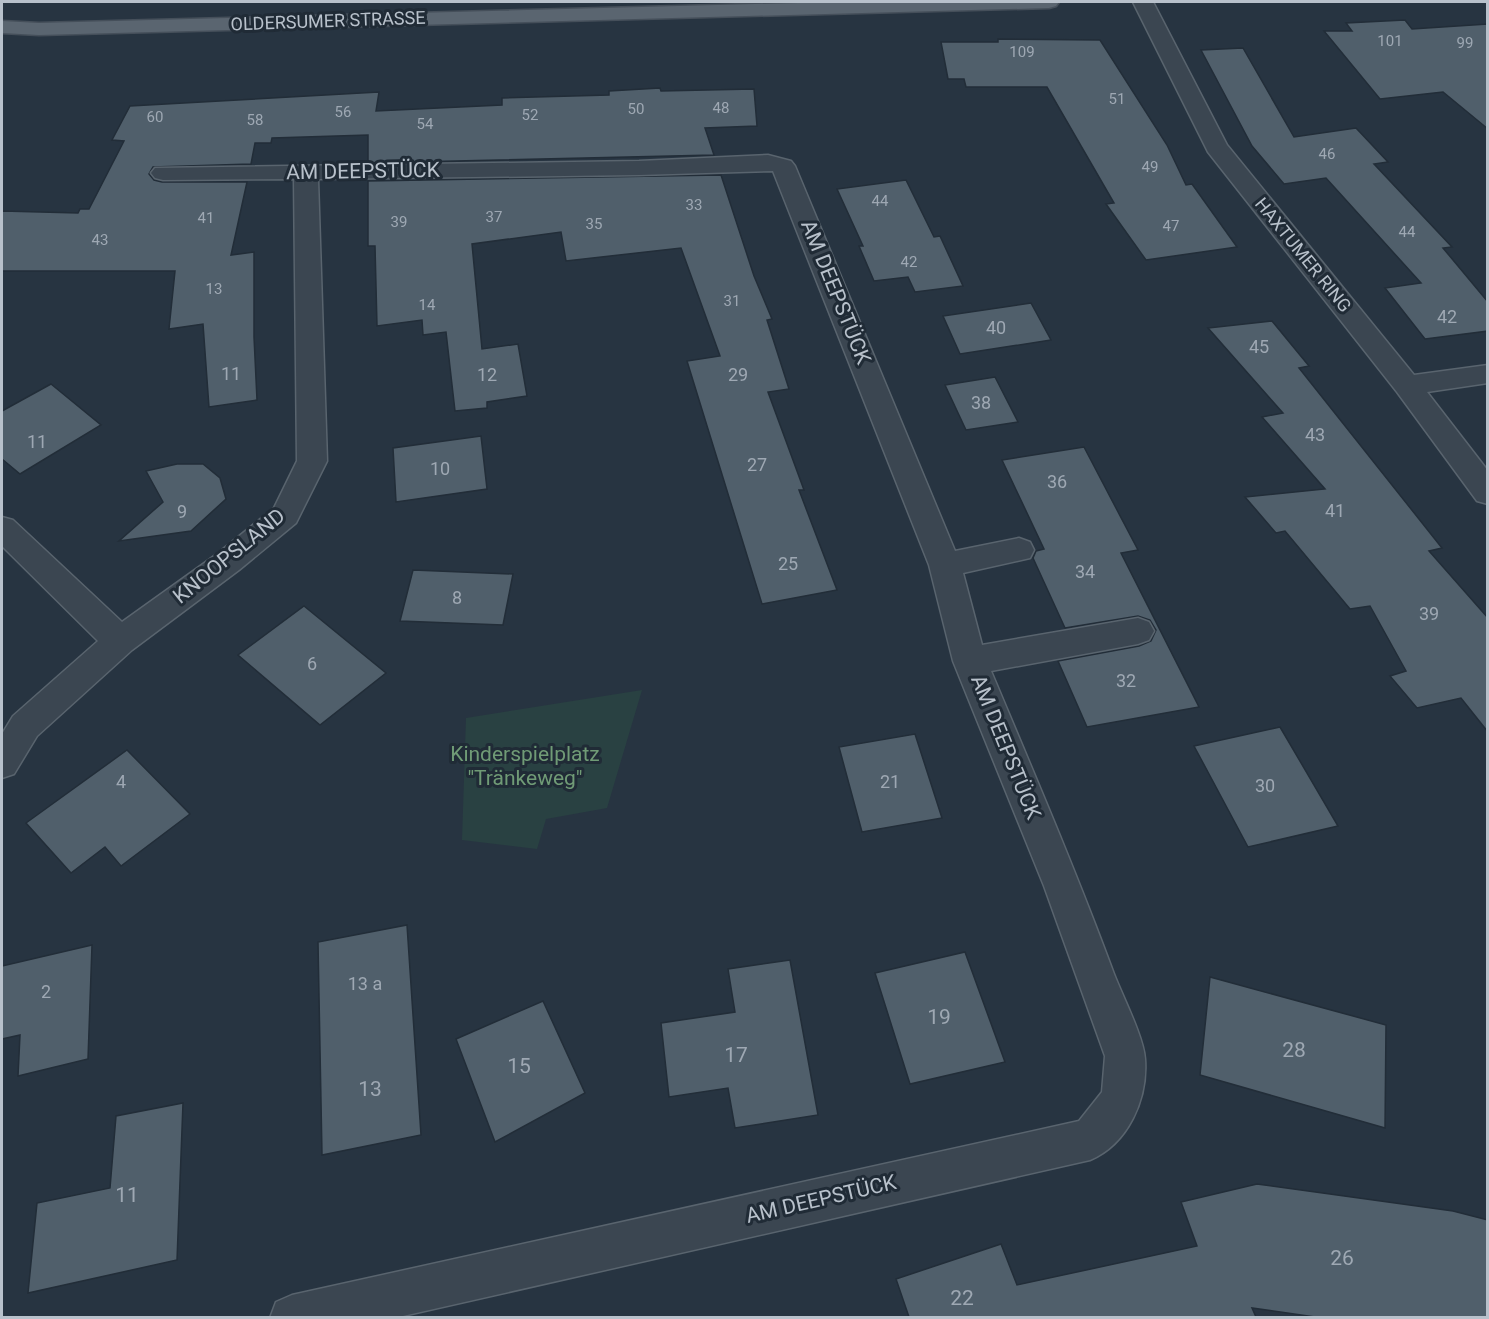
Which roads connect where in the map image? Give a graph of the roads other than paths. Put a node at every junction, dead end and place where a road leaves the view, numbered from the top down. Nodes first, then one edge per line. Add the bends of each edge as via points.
1 (1049, 2) edge
2 (1143, 2) edge
3 (968, 3) edge
4 (809, 4) edge
5 (2, 27) edge
6 (39, 30) junction
7 (2, 36) edge
8 (306, 171) junction
9 (163, 173) dead end
10 (1488, 374) edge
11 (1407, 385) junction
12 (1488, 493) edge
13 (2, 528) edge
14 (1019, 550) dead end
15 (945, 565) junction
16 (1138, 631) dead end
17 (120, 640) junction
18 (970, 661) junction
19 (2, 763) edge
20 (292, 1317) edge

1 - 3 main road, OLDERSUMER STRASSE
2 - 11 street, HAXTUMER RING via 1216,147
3 - 4 main road, OLDERSUMER STRASSE
4 - 6 main road, OLDERSUMER STRASSE
5 - 6 main road, OLDERSUMER STRASSE
6 - 7 main road, OLDERSUMER STRASSE
8 - 9 street, AM DEEPSTÜCK
8 - 15 street, AM DEEPSTÜCK via 639,168 768,162 783,166
8 - 17 street, KNOOPSLAND via 312,461 285,515 228,562
10 - 11 street
11 - 12 street, HAXTUMER RING
13 - 17 street
14 - 15 street
15 - 18 street, AM DEEPSTÜCK
16 - 18 street
17 - 19 street, KNOOPSLAND via 25,726
18 - 20 street, AM DEEPSTÜCK via 1063,886 1125,1056 1126,1086 1115,1113 1090,1139

